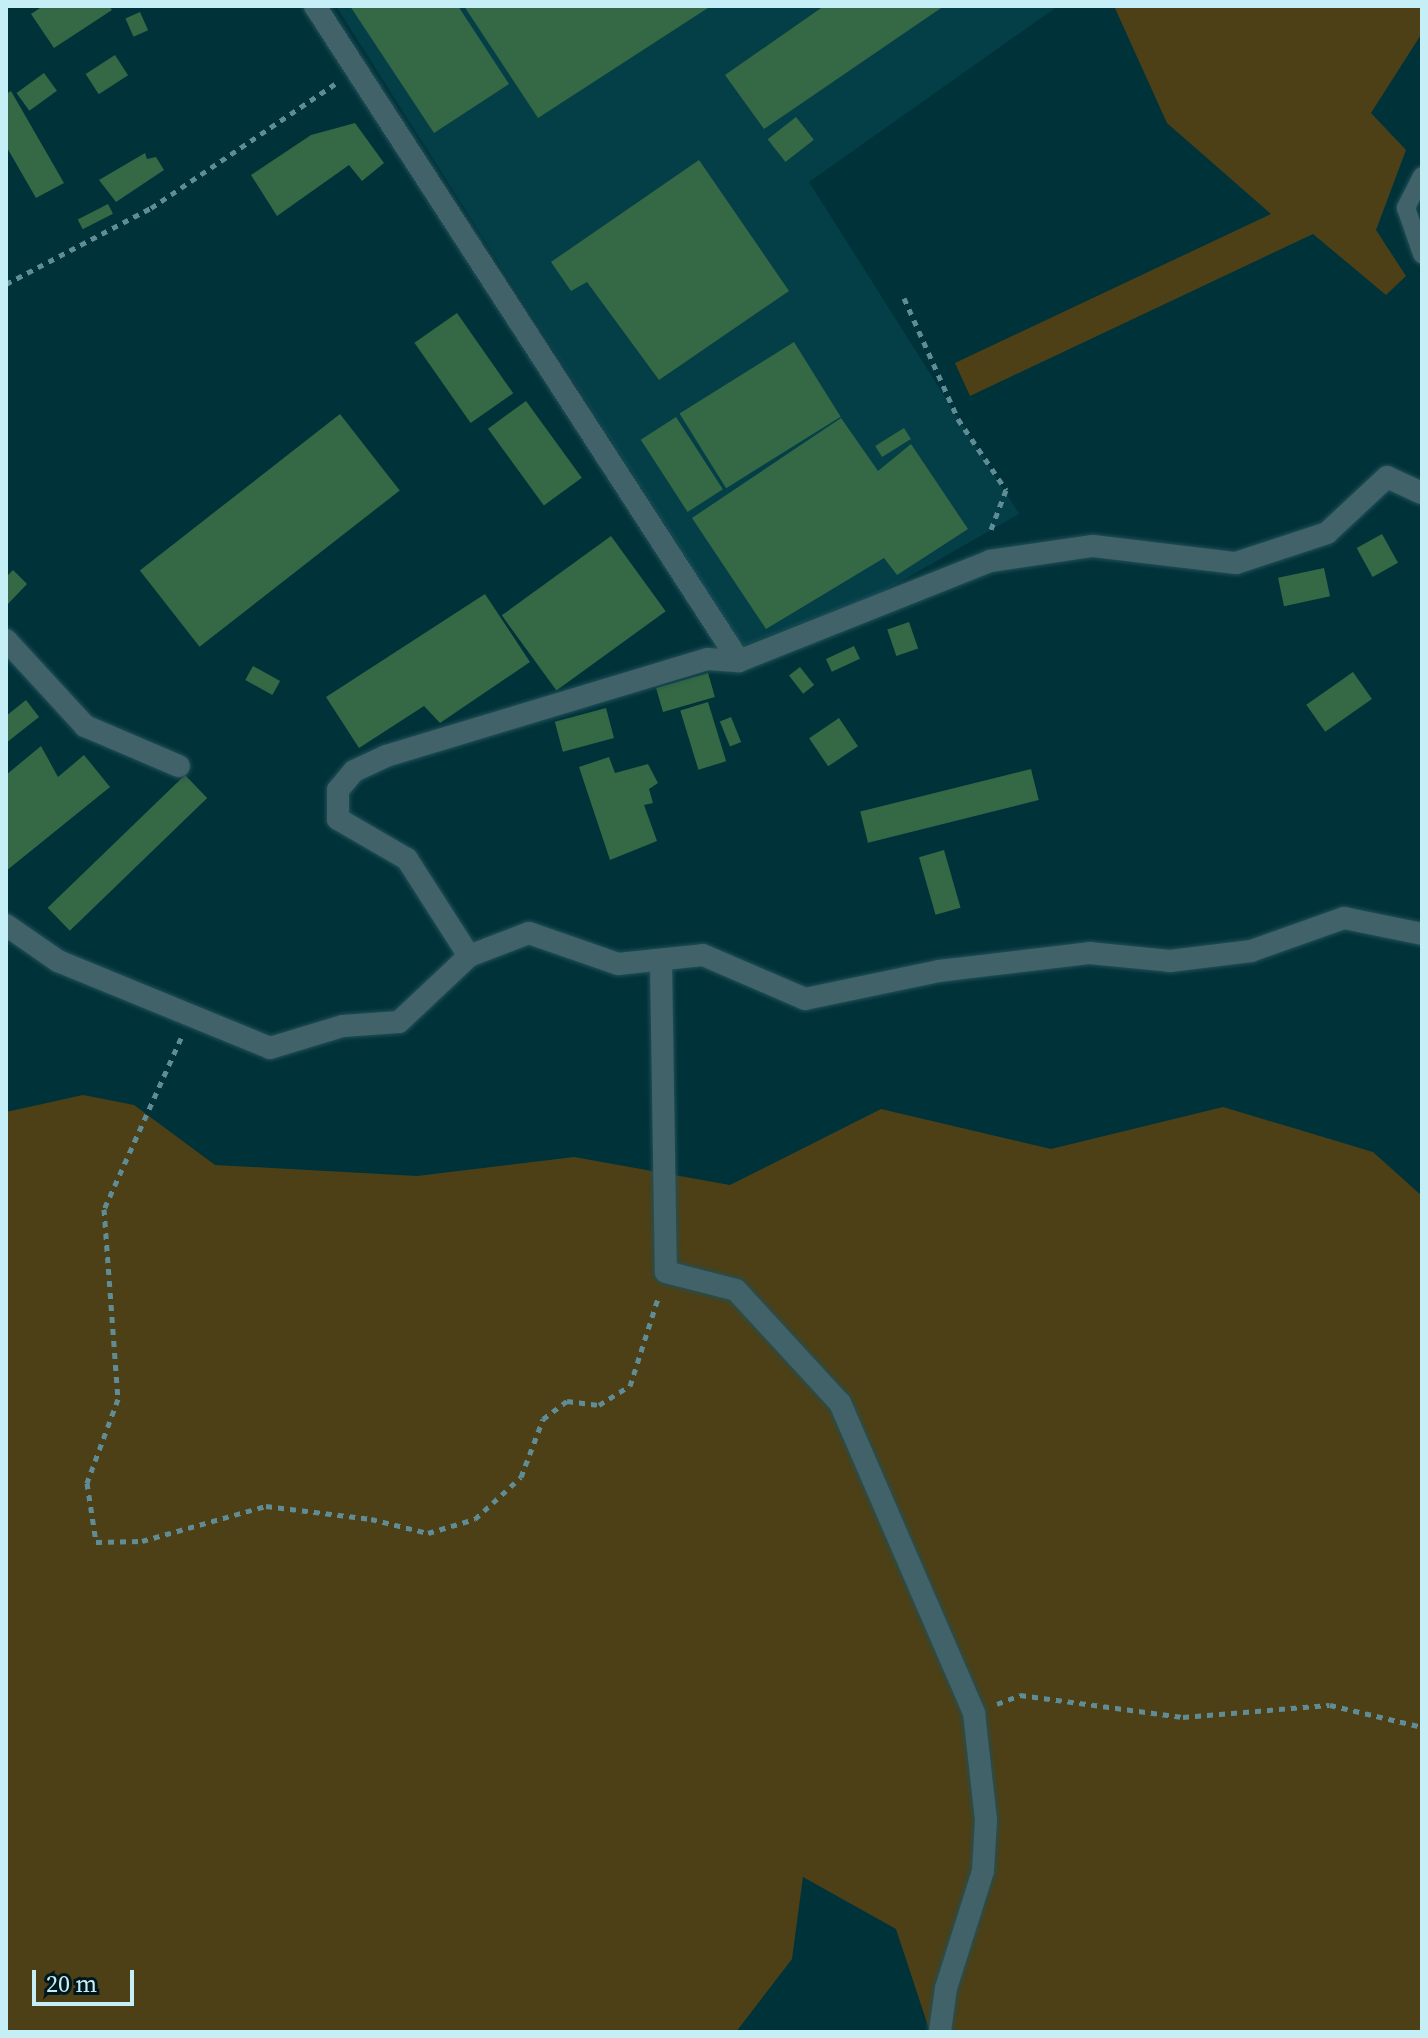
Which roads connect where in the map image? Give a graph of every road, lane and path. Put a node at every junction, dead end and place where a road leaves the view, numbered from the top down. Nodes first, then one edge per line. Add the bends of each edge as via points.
1 (315, 6) edge
2 (356, 70) junction
3 (1422, 176) edge
4 (1422, 254) edge
5 (6, 284) edge
6 (904, 298) dead end
7 (1422, 493) edge
8 (990, 561) junction
9 (6, 640) edge
10 (739, 661) junction
11 (179, 766) dead end
12 (6, 925) edge
13 (1422, 934) edge
14 (469, 956) junction
15 (661, 962) junction
16 (191, 1015) junction
17 (666, 1272) junction
18 (974, 1713) junction
19 (1422, 1727) edge
20 (940, 2032) edge

1 - 2 street
2 - 5 path via 151,208
2 - 10 street
3 - 4 lane via 1406,208
6 - 8 path via 958,419 1006,490 987,540
7 - 8 street via 1387,477 1327,533 1236,563 1093,546
8 - 10 street
9 - 11 street via 85,726
10 - 14 street via 707,659 386,756 354,771 338,790 338,819 407,859
12 - 16 street via 58,961
13 - 15 street via 1344,918 1251,951 1170,961 1089,953 939,971 805,999 703,955
14 - 15 street via 529,933 618,964
14 - 16 street via 399,1022 343,1026 270,1048
15 - 17 street
16 - 17 path via 104,1209 118,1399 87,1483 96,1542 142,1541 266,1506 371,1519 428,1533 475,1519 521,1477 543,1419 567,1401 599,1405 630,1386
17 - 18 street via 736,1290 840,1403
18 - 19 path via 1020,1695 1183,1717 1330,1705
18 - 20 street via 986,1820 983,1871 946,1988

